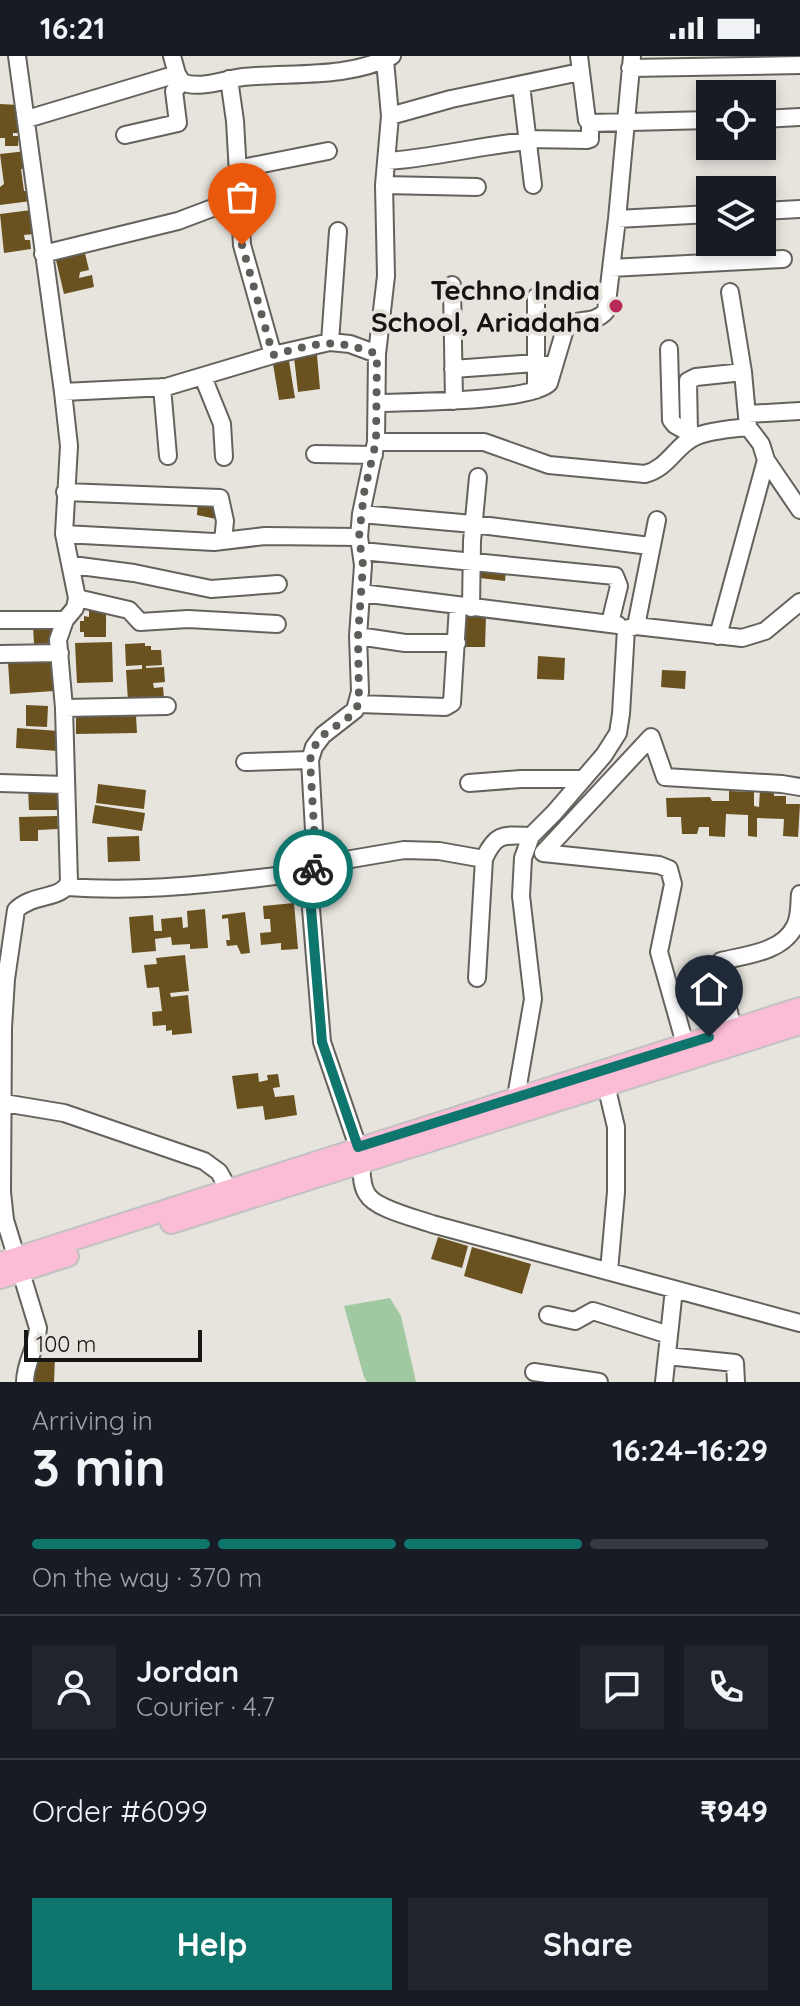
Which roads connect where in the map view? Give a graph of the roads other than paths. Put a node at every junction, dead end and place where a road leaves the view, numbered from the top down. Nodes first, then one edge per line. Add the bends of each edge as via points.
1 (17, 56) edge
2 (172, 56) edge
3 (388, 58) edge
4 (631, 62) edge
5 (580, 64) edge
6 (800, 65) edge
7 (179, 78) junction
8 (229, 79) junction
9 (521, 85) junction
10 (390, 116) junction
11 (800, 117) edge
12 (776, 118) edge
13 (27, 119) junction
14 (696, 120) edge
15 (590, 123) junction
16 (625, 123) junction
17 (125, 135) dead end
18 (529, 140) junction
19 (328, 151) dead end
20 (387, 161) junction
21 (237, 169) junction
22 (384, 185) junction
23 (533, 185) dead end
24 (477, 187) dead end
25 (239, 198) junction
26 (800, 209) edge
27 (776, 210) edge
28 (696, 215) edge
29 (617, 219) junction
30 (338, 231) dead end
31 (43, 254) junction
32 (783, 259) dead end
33 (611, 268) junction
34 (452, 285) dead end
35 (730, 292) dead end
36 (536, 297) dead end
37 (330, 342) junction
38 (669, 349) dead end
39 (377, 354) junction
40 (273, 355) junction
41 (536, 363) junction
42 (553, 366) junction
43 (453, 369) junction
44 (743, 372) junction
45 (203, 377) junction
46 (162, 387) junction
47 (536, 390) junction
48 (63, 392) junction
49 (454, 401) junction
50 (377, 403) junction
51 (800, 411) edge
52 (748, 420) junction
53 (692, 434) junction
54 (375, 449) junction
55 (315, 454) dead end
56 (168, 456) dead end
57 (224, 457) dead end
58 (766, 460) junction
59 (478, 477) dead end
60 (65, 492) junction
61 (800, 510) edge
62 (361, 514) junction
63 (657, 520) dead end
64 (473, 524) junction
65 (64, 534) junction
66 (223, 541) junction
67 (361, 544) junction
68 (650, 546) junction
69 (471, 561) junction
70 (72, 565) junction
71 (278, 584) dead end
72 (361, 593) junction
73 (77, 598) junction
74 (800, 602) edge
75 (464, 607) junction
76 (0, 620) edge
77 (65, 620) junction
78 (610, 623) junction
79 (277, 624) dead end
80 (631, 627) junction
81 (358, 636) junction
82 (718, 636) junction
83 (457, 643) junction
84 (60, 653) junction
85 (0, 654) edge
86 (359, 704) junction
87 (167, 706) dead end
88 (64, 708) junction
89 (310, 760) junction
90 (245, 762) dead end
91 (582, 779) junction
92 (0, 783) edge
93 (469, 783) dead end
94 (65, 785) junction
95 (800, 787) edge
96 (531, 836) junction
97 (484, 859) junction
98 (312, 868) junction
99 (67, 887) junction
100 (800, 894) edge
101 (477, 978) dead end
102 (800, 1008) edge
103 (800, 1024) edge
104 (1, 1028) edge
105 (733, 1029) junction
106 (685, 1044) junction
107 (606, 1085) junction
108 (516, 1097) junction
109 (4, 1103) junction
110 (1, 1146) edge
111 (360, 1154) junction
112 (229, 1190) junction
113 (13, 1264) edge
114 (609, 1271) junction
115 (0, 1278) edge
116 (674, 1289) junction
117 (548, 1315) dead end
118 (800, 1323) edge
119 (669, 1335) junction
120 (667, 1356) junction
121 (534, 1372) dead end
122 (25, 1382) edge
123 (599, 1382) edge
124 (664, 1382) edge
125 (736, 1382) edge

1 - 13 street
2 - 7 street
3 - 8 street via 327,73
3 - 10 street
4 - 6 street
4 - 16 street
5 - 9 street
5 - 15 street
7 - 8 street via 196,85
7 - 13 street
7 - 17 street via 174,91 178,123
8 - 21 street
9 - 10 street
9 - 18 street
10 - 20 street
11 - 12 street
13 - 31 street
14 - 16 street
15 - 16 street
15 - 18 street via 589,140
16 - 29 street
18 - 20 street
18 - 23 street
19 - 21 street
20 - 22 street
21 - 25 street
22 - 24 street
22 - 39 street via 386,276
25 - 31 street via 178,221
25 - 40 street via 242,245
26 - 27 street
28 - 29 street
29 - 33 street
30 - 37 street
31 - 48 street
32 - 33 street
33 - 42 street via 606,311 596,320 566,326
34 - 43 street
35 - 44 street
36 - 41 street
37 - 39 street
37 - 40 street
38 - 53 street via 671,420
39 - 50 street
40 - 45 street
41 - 42 street
41 - 43 street
41 - 47 street
42 - 47 street via 547,385
43 - 49 street
44 - 52 street
44 - 53 street via 688,381
45 - 46 street
45 - 57 street via 222,424
46 - 48 street
46 - 56 street
47 - 49 street
48 - 60 street via 69,446
49 - 50 street
50 - 54 street
51 - 52 street
52 - 53 street
52 - 58 street
53 - 54 street via 662,468 645,474 567,469 484,442
54 - 55 street
54 - 62 street
58 - 61 street
58 - 82 street
59 - 64 street
60 - 65 street
60 - 66 street via 220,498
62 - 64 street
62 - 67 street
63 - 68 street
64 - 68 street
64 - 69 street
65 - 66 street
65 - 70 street
66 - 67 street via 265,536
67 - 69 street
67 - 72 street
68 - 80 street
69 - 75 street
69 - 78 street via 615,576 619,586
70 - 71 street via 211,589
70 - 73 street
72 - 75 street
72 - 81 street
73 - 77 street
73 - 79 street via 129,610 140,622
74 - 82 street via 765,631 742,638
75 - 78 street
75 - 83 street
76 - 77 street
77 - 84 street
78 - 80 street
80 - 82 street
80 - 91 street via 618,733
81 - 83 street
81 - 86 street
83 - 86 street via 449,706
84 - 85 street
84 - 88 street
86 - 89 street via 323,735
87 - 88 street
88 - 94 street
89 - 90 street
89 - 98 street
91 - 93 street
91 - 96 street
92 - 94 street
94 - 99 street
95 - 106 street via 665,777 651,737 543,853 669,869 673,884 659,952
96 - 97 street via 499,837
96 - 108 street via 521,876 533,999
97 - 98 street via 404,850
97 - 101 street
98 - 99 street via 167,888
98 - 111 street via 322,1042
99 - 104 street via 16,910
100 - 105 street via 797,921 783,941 718,965
102 - 105 main road
103 - 107 main road
104 - 109 street
105 - 106 main road
106 - 108 main road
107 - 111 main road
107 - 114 street via 616,1127
108 - 111 main road
109 - 110 street
109 - 112 street via 64,1113 204,1161 219,1172
110 - 113 street
111 - 112 main road
111 - 113 main road
111 - 114 street via 362,1182 379,1205
112 - 113 main road
113 - 115 main road
113 - 122 street via 38,1328
114 - 116 street
116 - 118 street
116 - 119 street
117 - 119 street via 580,1321 593,1311
119 - 120 street
120 - 124 street
120 - 125 street via 735,1363
121 - 123 street

